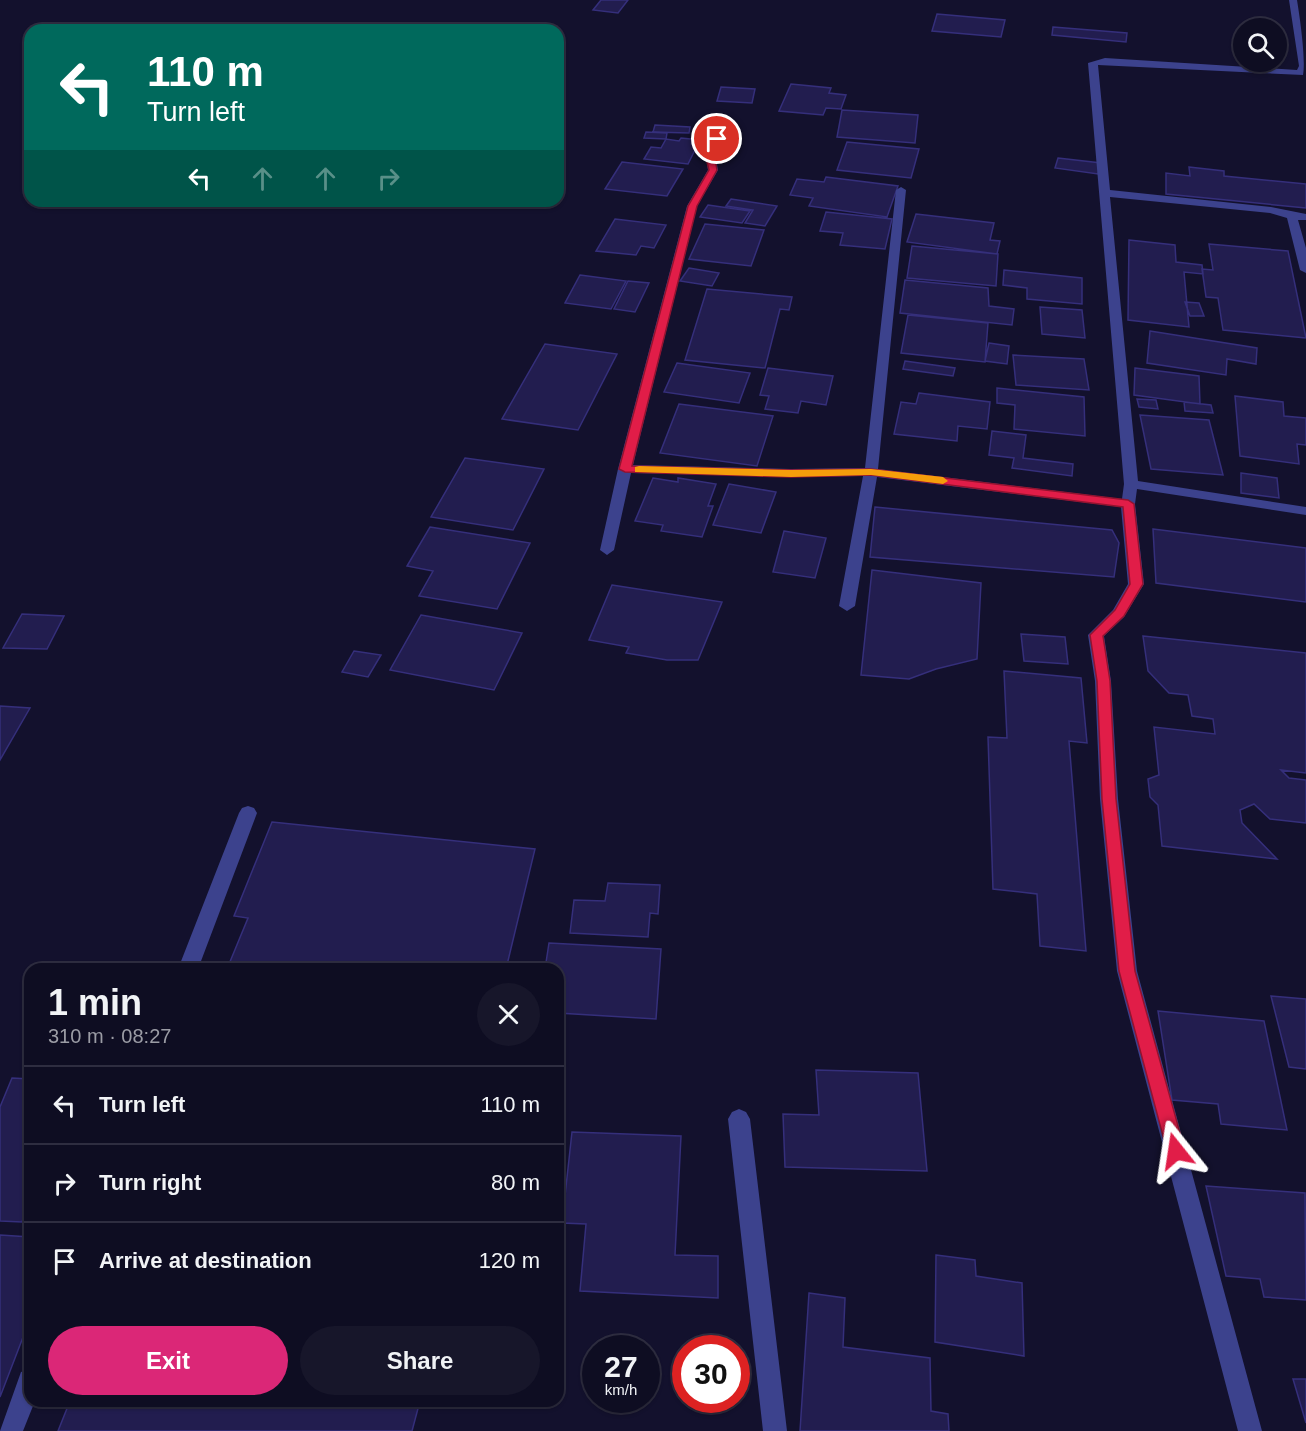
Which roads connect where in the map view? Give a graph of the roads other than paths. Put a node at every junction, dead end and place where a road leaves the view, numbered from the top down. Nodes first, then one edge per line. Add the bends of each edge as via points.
1 (1293, 0) edge
2 (723, 120) dead end
3 (901, 190) dead end
4 (1105, 193) junction
5 (1292, 216) junction
6 (1306, 217) edge
7 (1306, 270) edge
8 (625, 469) junction
9 (871, 472) junction
10 (1131, 484) junction
11 (1128, 504) junction
12 (1306, 511) edge
13 (607, 550) dead end
14 (846, 606) dead end
15 (248, 813) dead end
16 (190, 963) edge
17 (739, 1119) dead end
18 (24, 1397) edge
19 (11, 1431) edge
20 (775, 1431) edge
21 (1250, 1431) edge

1 - 4 street via 1304,66 1300,74 1093,63
2 - 8 street via 711,158 713,170 692,206
3 - 9 street
4 - 5 street via 1271,210
4 - 10 street
5 - 6 street
5 - 7 street
8 - 9 street
8 - 13 street
9 - 11 street
9 - 14 street
10 - 11 street
10 - 12 street
11 - 21 street via 1136,584 1119,613 1096,635 1127,971
15 - 16 street
17 - 20 street
18 - 19 street

